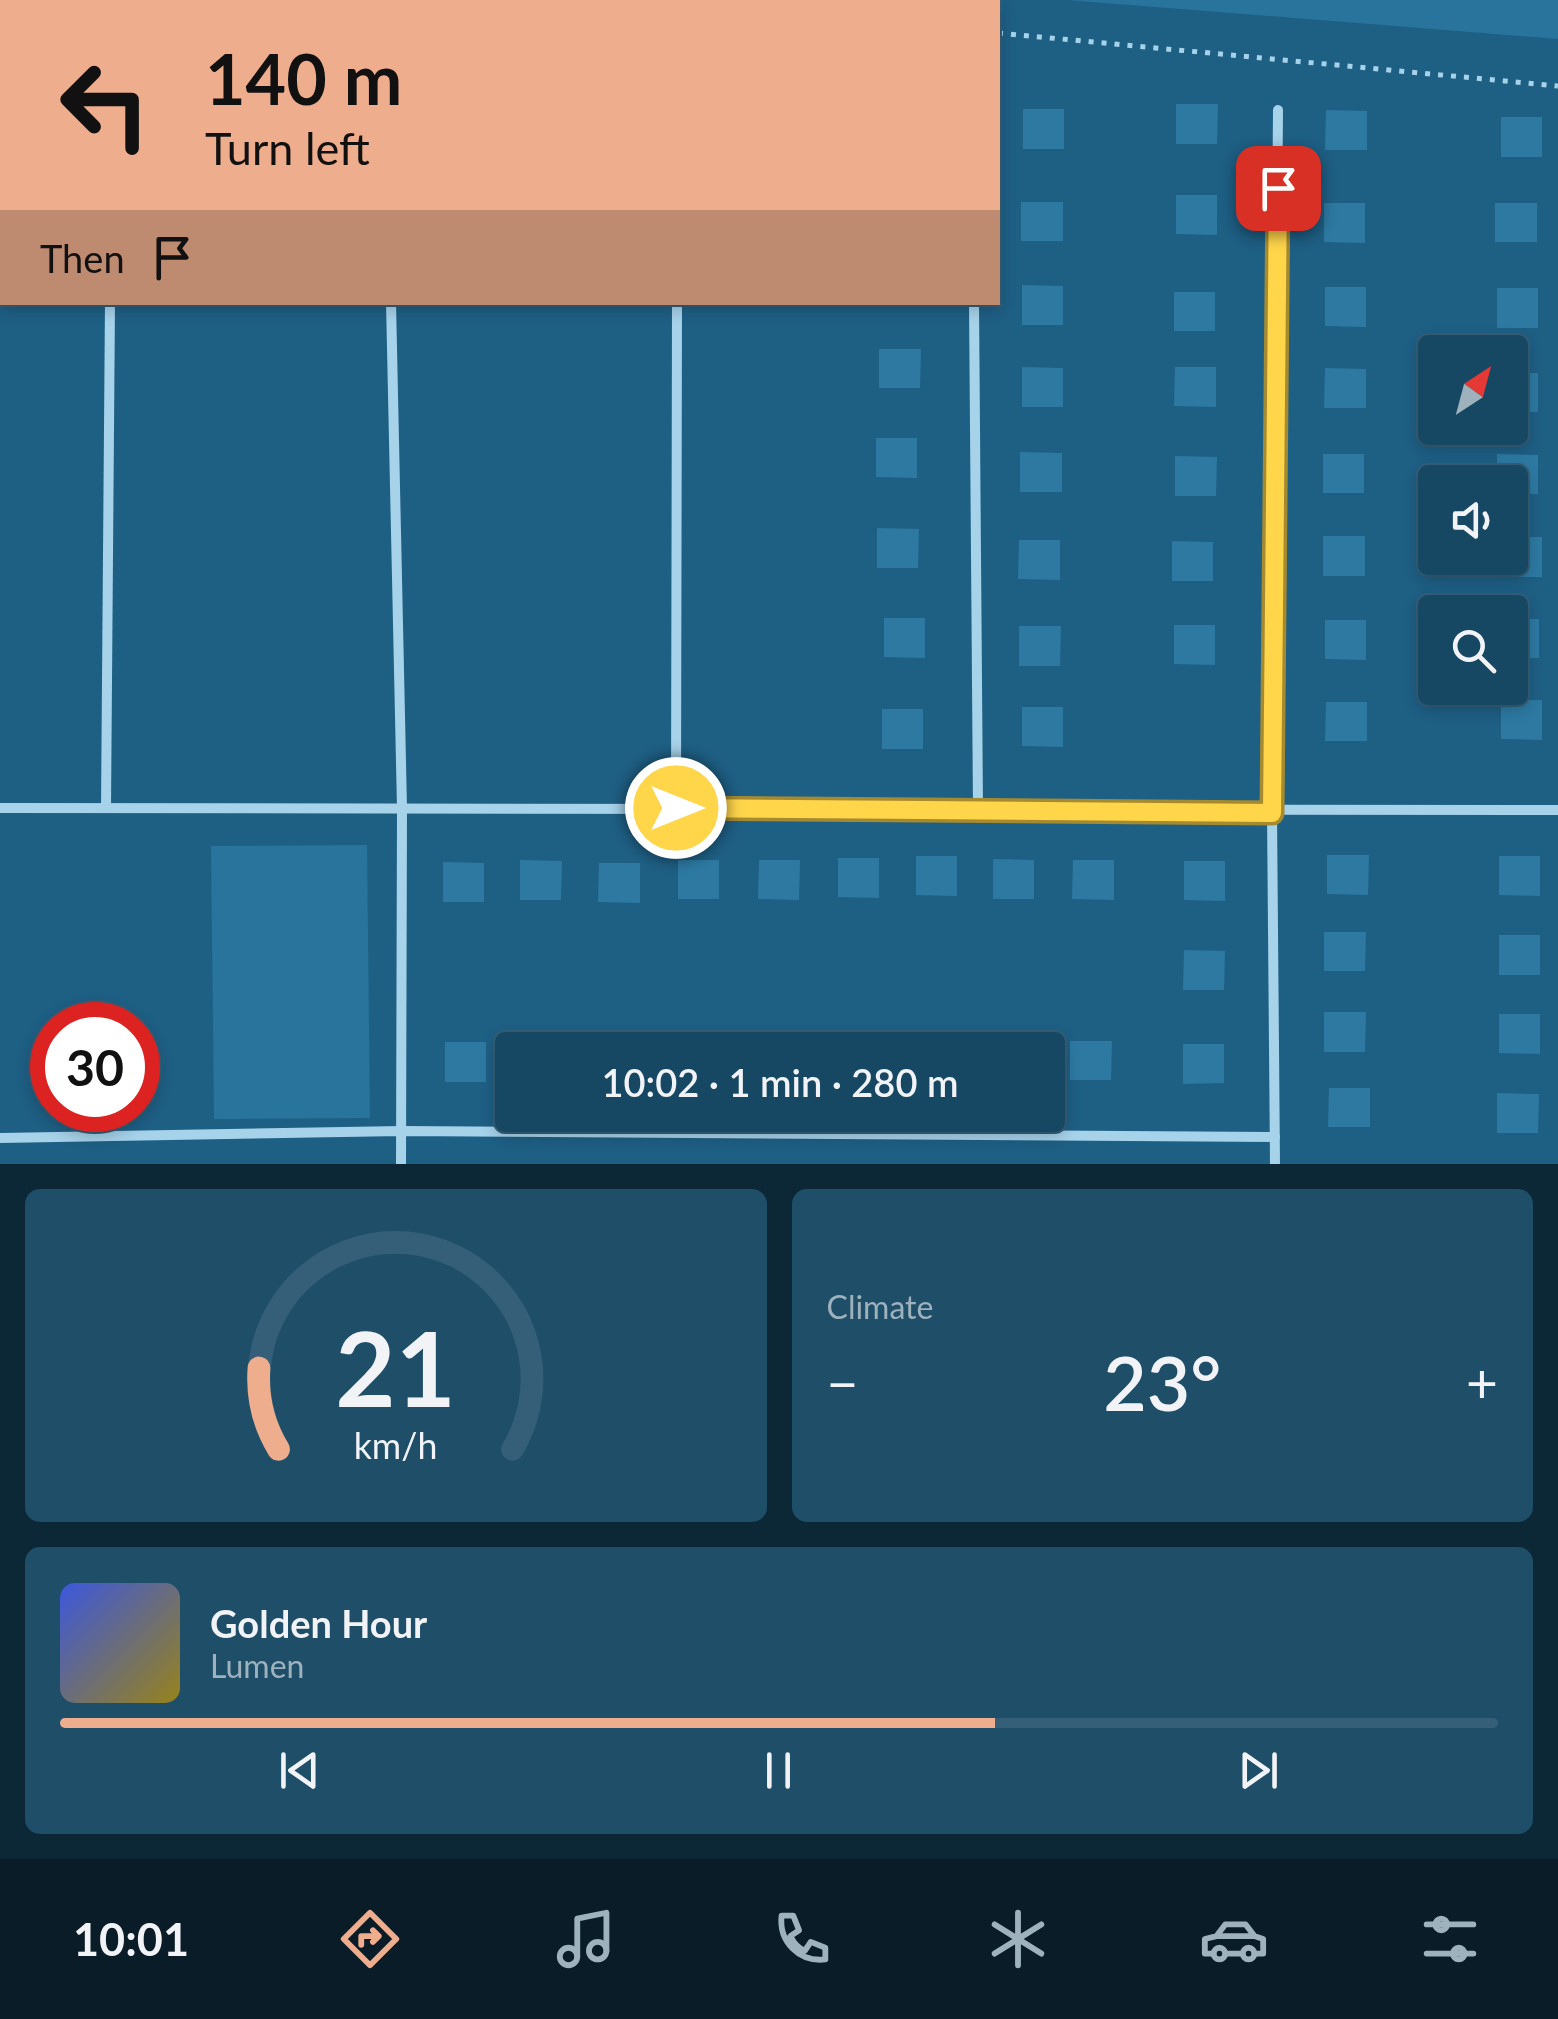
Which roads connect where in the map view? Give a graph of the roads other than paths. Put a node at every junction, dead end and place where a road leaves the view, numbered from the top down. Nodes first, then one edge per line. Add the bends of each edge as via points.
1 (1278, 110) dead end
2 (110, 305) edge
3 (391, 305) edge
4 (676, 305) edge
5 (974, 305) edge
6 (0, 808) edge
7 (106, 808) junction
8 (402, 808) junction
9 (676, 808) junction
10 (978, 809) junction
11 (1558, 810) edge
12 (1272, 813) junction
13 (402, 1131) junction
14 (1275, 1137) junction
15 (0, 1138) edge
16 (402, 1164) edge
17 (1275, 1164) edge

1 - 12 street
2 - 7 street
3 - 8 street
4 - 9 street
5 - 10 street
6 - 7 street
7 - 8 street
8 - 9 street
8 - 13 street
9 - 10 street
10 - 12 street
11 - 12 street
12 - 14 street
13 - 14 street
13 - 15 street
13 - 16 street
14 - 17 street

